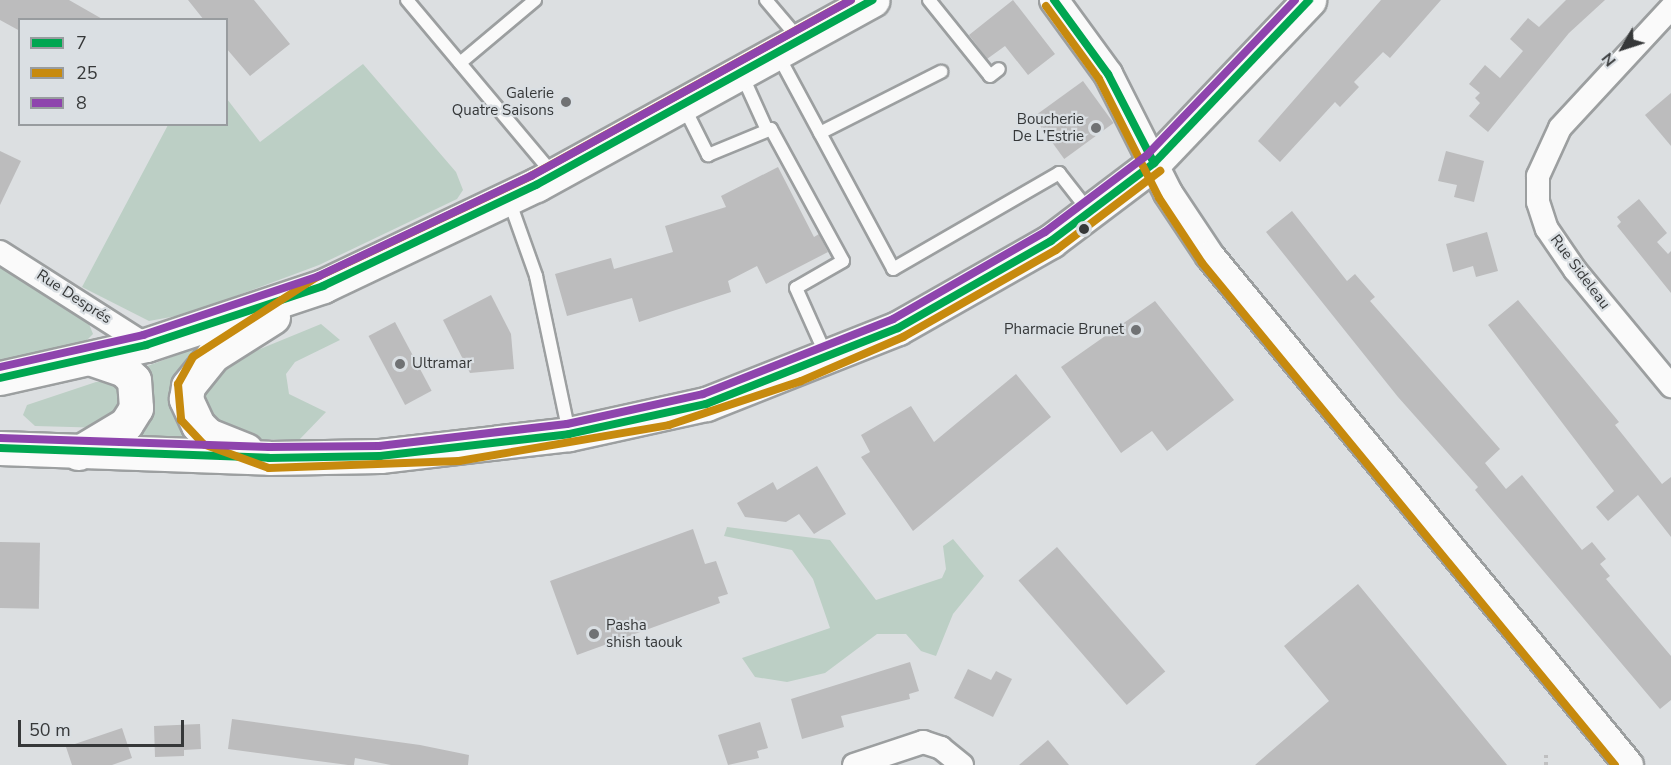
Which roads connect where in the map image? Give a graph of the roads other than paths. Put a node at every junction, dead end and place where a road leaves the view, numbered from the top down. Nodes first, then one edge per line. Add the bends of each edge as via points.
1 (407, 0) edge
2 (535, 0) edge
3 (766, 0) edge
4 (873, 0) edge
5 (929, 0) edge
6 (1054, 0) edge
7 (1309, 0) edge
8 (1671, 8) edge
9 (790, 48) junction
10 (460, 63) junction
11 (999, 69) dead end
12 (941, 72) dead end
13 (742, 75) junction
14 (684, 107) junction
15 (767, 130) junction
16 (820, 133) junction
17 (1154, 163) junction
18 (554, 175) junction
19 (508, 199) junction
20 (1090, 213) junction
21 (0, 252) edge
22 (323, 286) junction
23 (146, 345) junction
24 (92, 359) junction
25 (828, 359) junction
26 (0, 378) edge
27 (1671, 386) edge
28 (569, 434) junction
29 (0, 448) edge
30 (78, 453) junction
31 (269, 458) junction
32 (854, 765) edge
33 (962, 765) edge
34 (1629, 765) edge

1 - 10 lane
2 - 10 lane
3 - 9 lane
4 - 9 main road
5 - 11 lane via 990,76
6 - 17 street via 1108,74
7 - 17 main road
8 - 27 street, Rue Sideleau via 1560,128 1538,176 1538,202 1547,229 1575,270
9 - 13 main road
9 - 16 lane
10 - 18 lane
12 - 16 lane
13 - 14 main road
13 - 15 lane
14 - 15 lane via 708,155
14 - 18 main road
15 - 25 lane via 843,261 796,288
16 - 20 lane via 893,269 1059,173
17 - 20 main road
17 - 34 street via 1187,223 1245,303
18 - 19 main road
19 - 22 main road
19 - 28 lane via 538,285
20 - 25 main road via 968,291
21 - 23 street, Rue Després
22 - 23 main road
22 - 31 main road via 213,355 188,386 190,414 207,435
23 - 24 main road
24 - 26 main road
24 - 30 main road via 124,370 134,380 136,408 126,424
25 - 28 main road via 706,404
28 - 31 main road via 447,452
29 - 30 main road
30 - 31 main road
32 - 33 street via 923,742 941,748

